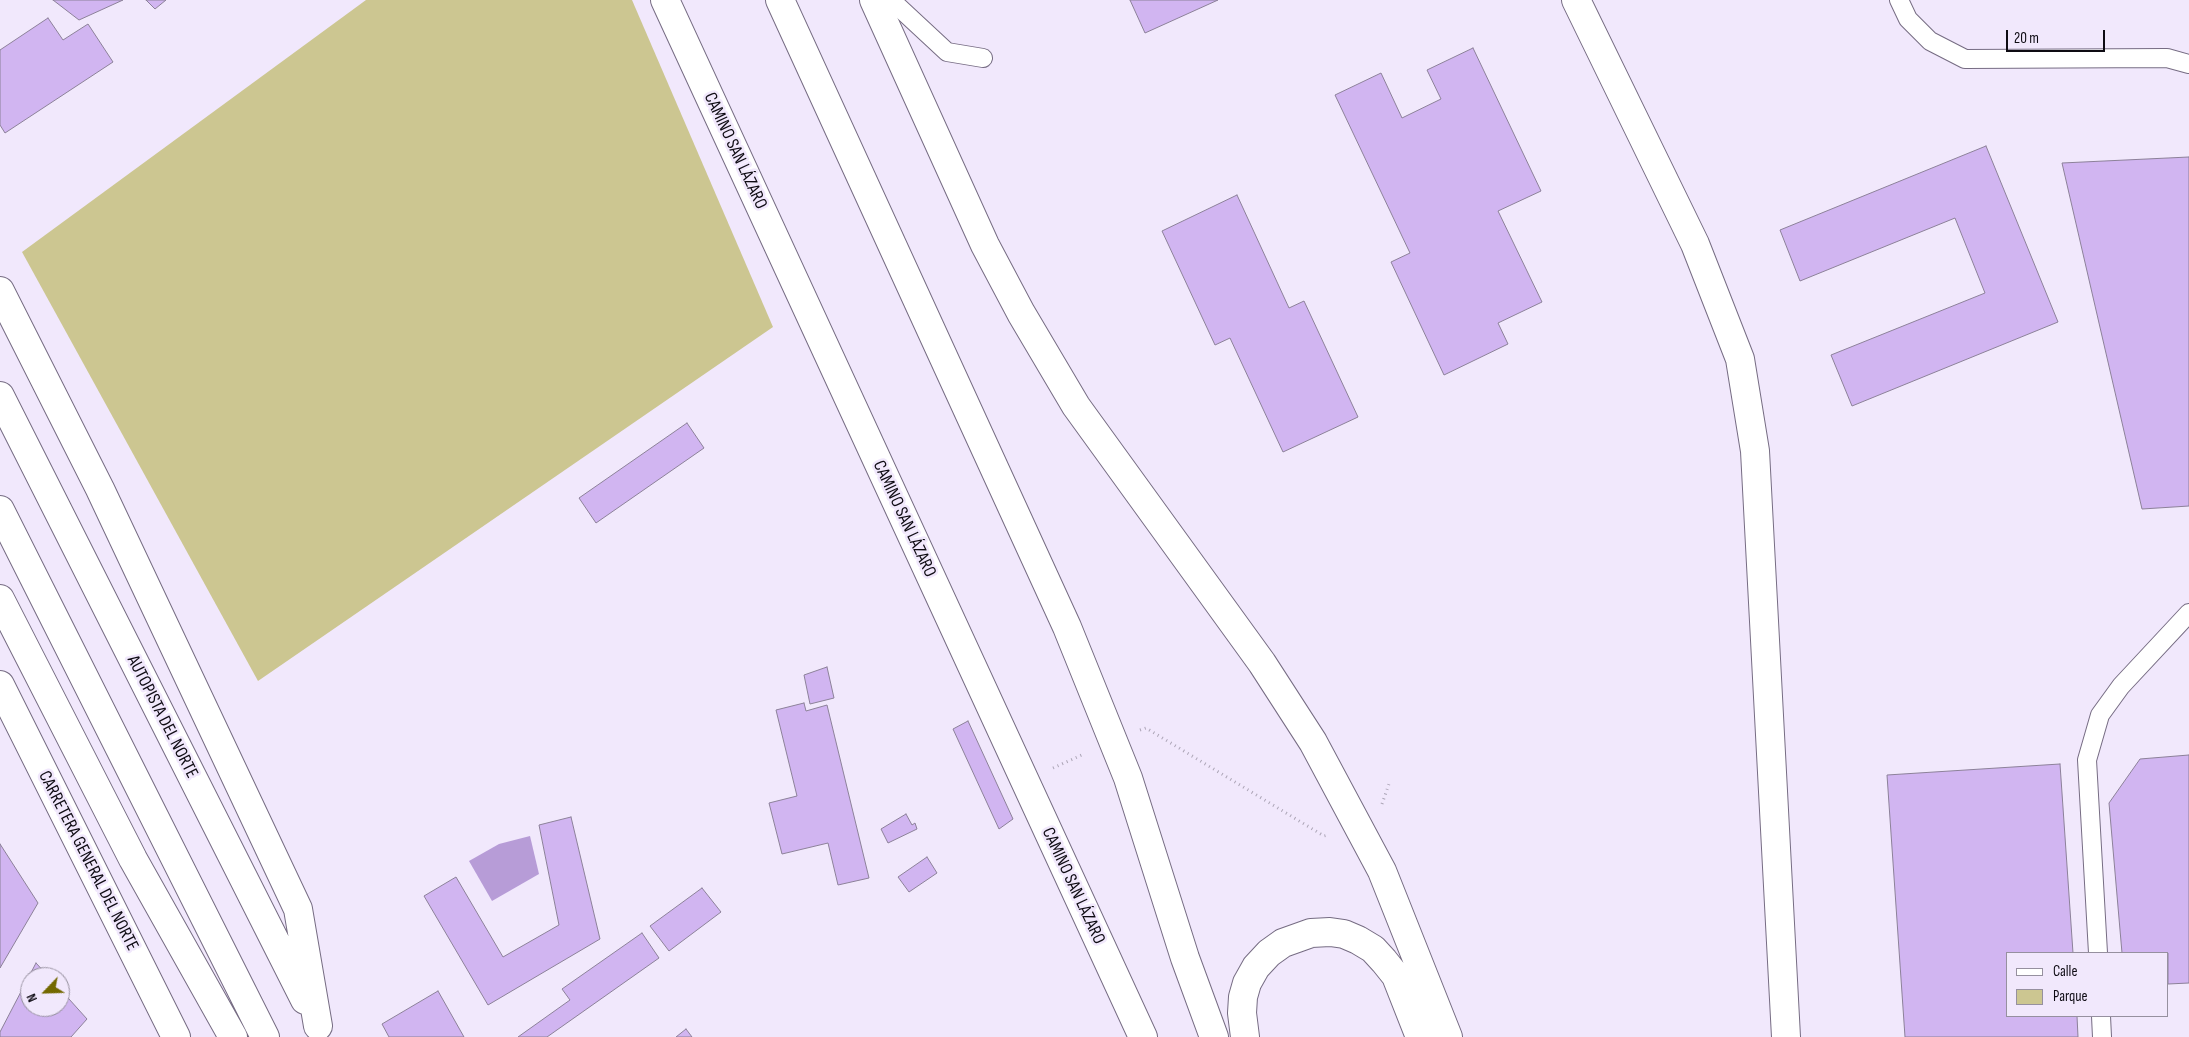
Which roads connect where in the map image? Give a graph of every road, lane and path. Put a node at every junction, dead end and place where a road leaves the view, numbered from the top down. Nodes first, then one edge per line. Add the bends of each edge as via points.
1 (665, 0) edge
2 (780, 0) edge
3 (874, 0) edge
4 (892, 0) edge
5 (1576, 0) edge
6 (1899, 0) edge
7 (983, 58) dead end
8 (2189, 64) edge
9 (0, 292) edge
10 (0, 396) edge
11 (0, 510) edge
12 (0, 599) edge
13 (2189, 613) edge
14 (0, 685) edge
15 (1112, 740) junction
16 (1025, 781) junction
17 (1390, 781) dead end
18 (1356, 820) junction
19 (2098, 952) edge
20 (2101, 1017) edge
21 (320, 1031) edge
22 (176, 1037) edge
23 (233, 1037) edge
24 (265, 1037) edge
25 (1143, 1037) edge
26 (1214, 1037) edge
27 (1245, 1037) edge
28 (1420, 1037) edge
29 (1448, 1037) edge
30 (1786, 1037) edge
31 (2102, 1037) edge

1 - 16 main road, CAMINO SAN LÁZARO
2 - 15 main road via 1067,627
3 - 18 main road via 985,245 1020,313 1076,406 1267,671 1313,742
4 - 7 lane via 947,52
5 - 30 main road via 1695,244 1740,359 1755,451
6 - 8 lane via 1908,19 1930,41 1965,59 2167,58
9 - 21 main road via 100,489 298,909
10 - 21 main road, AUTOPISTA DEL NORTE
11 - 24 main road
12 - 23 main road via 133,859
13 - 19 lane via 2121,686 2100,715 2087,760
14 - 22 main road, CARRETERA GENERAL DEL NORTE
15 - 16 path
15 - 18 path via 1146,728 1324,836
15 - 26 main road via 1128,778 1185,958
16 - 25 main road, CAMINO SAN LÁZARO
17 - 18 path via 1380,809
18 - 29 main road via 1382,871
20 - 31 lane
27 - 28 main road via 1243,997 1256,968 1269,953 1283,944 1311,933 1330,932 1358,940 1384,961 1396,976

